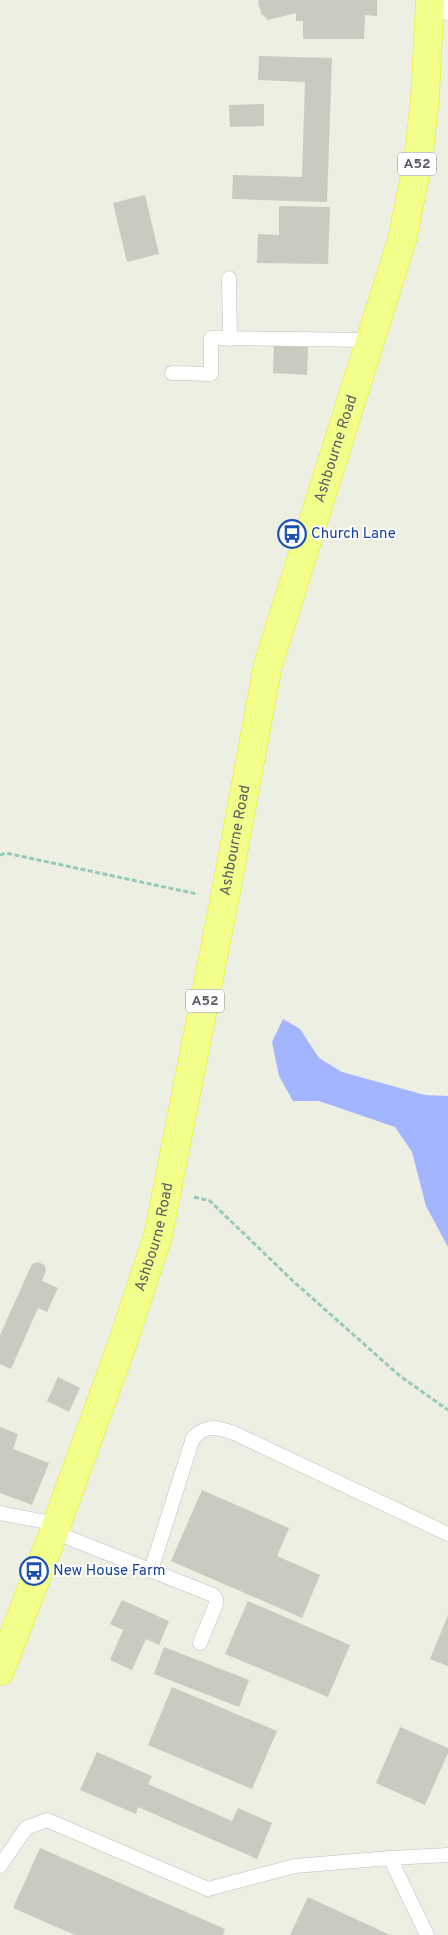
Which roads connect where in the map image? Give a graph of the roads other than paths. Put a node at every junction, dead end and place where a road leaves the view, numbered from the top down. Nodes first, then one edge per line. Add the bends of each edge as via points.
1 (436, 3) edge
2 (229, 278) dead end
3 (230, 339) junction
4 (371, 340) junction
5 (172, 373) dead end
6 (0, 1513) edge
7 (55, 1528) junction
8 (448, 1534) edge
9 (151, 1570) junction
10 (200, 1643) dead end
11 (0, 1671) edge
12 (448, 1855) edge
13 (390, 1858) junction
14 (0, 1866) edge
15 (427, 1935) edge

1 - 4 highway, Ashbourne Road / A52 via 418,161 402,240
2 - 3 lane
3 - 4 lane
3 - 5 lane via 211,338 211,374
4 - 7 highway, Ashbourne Road / A52 via 268,665 158,1236
6 - 7 lane
7 - 9 lane
7 - 11 highway, Ashbourne Road / A52
8 - 9 lane via 234,1432 216,1427 201,1430 193,1438
9 - 10 lane via 216,1599
12 - 13 lane
13 - 14 lane via 295,1866 208,1889 47,1820 26,1828
13 - 15 lane

